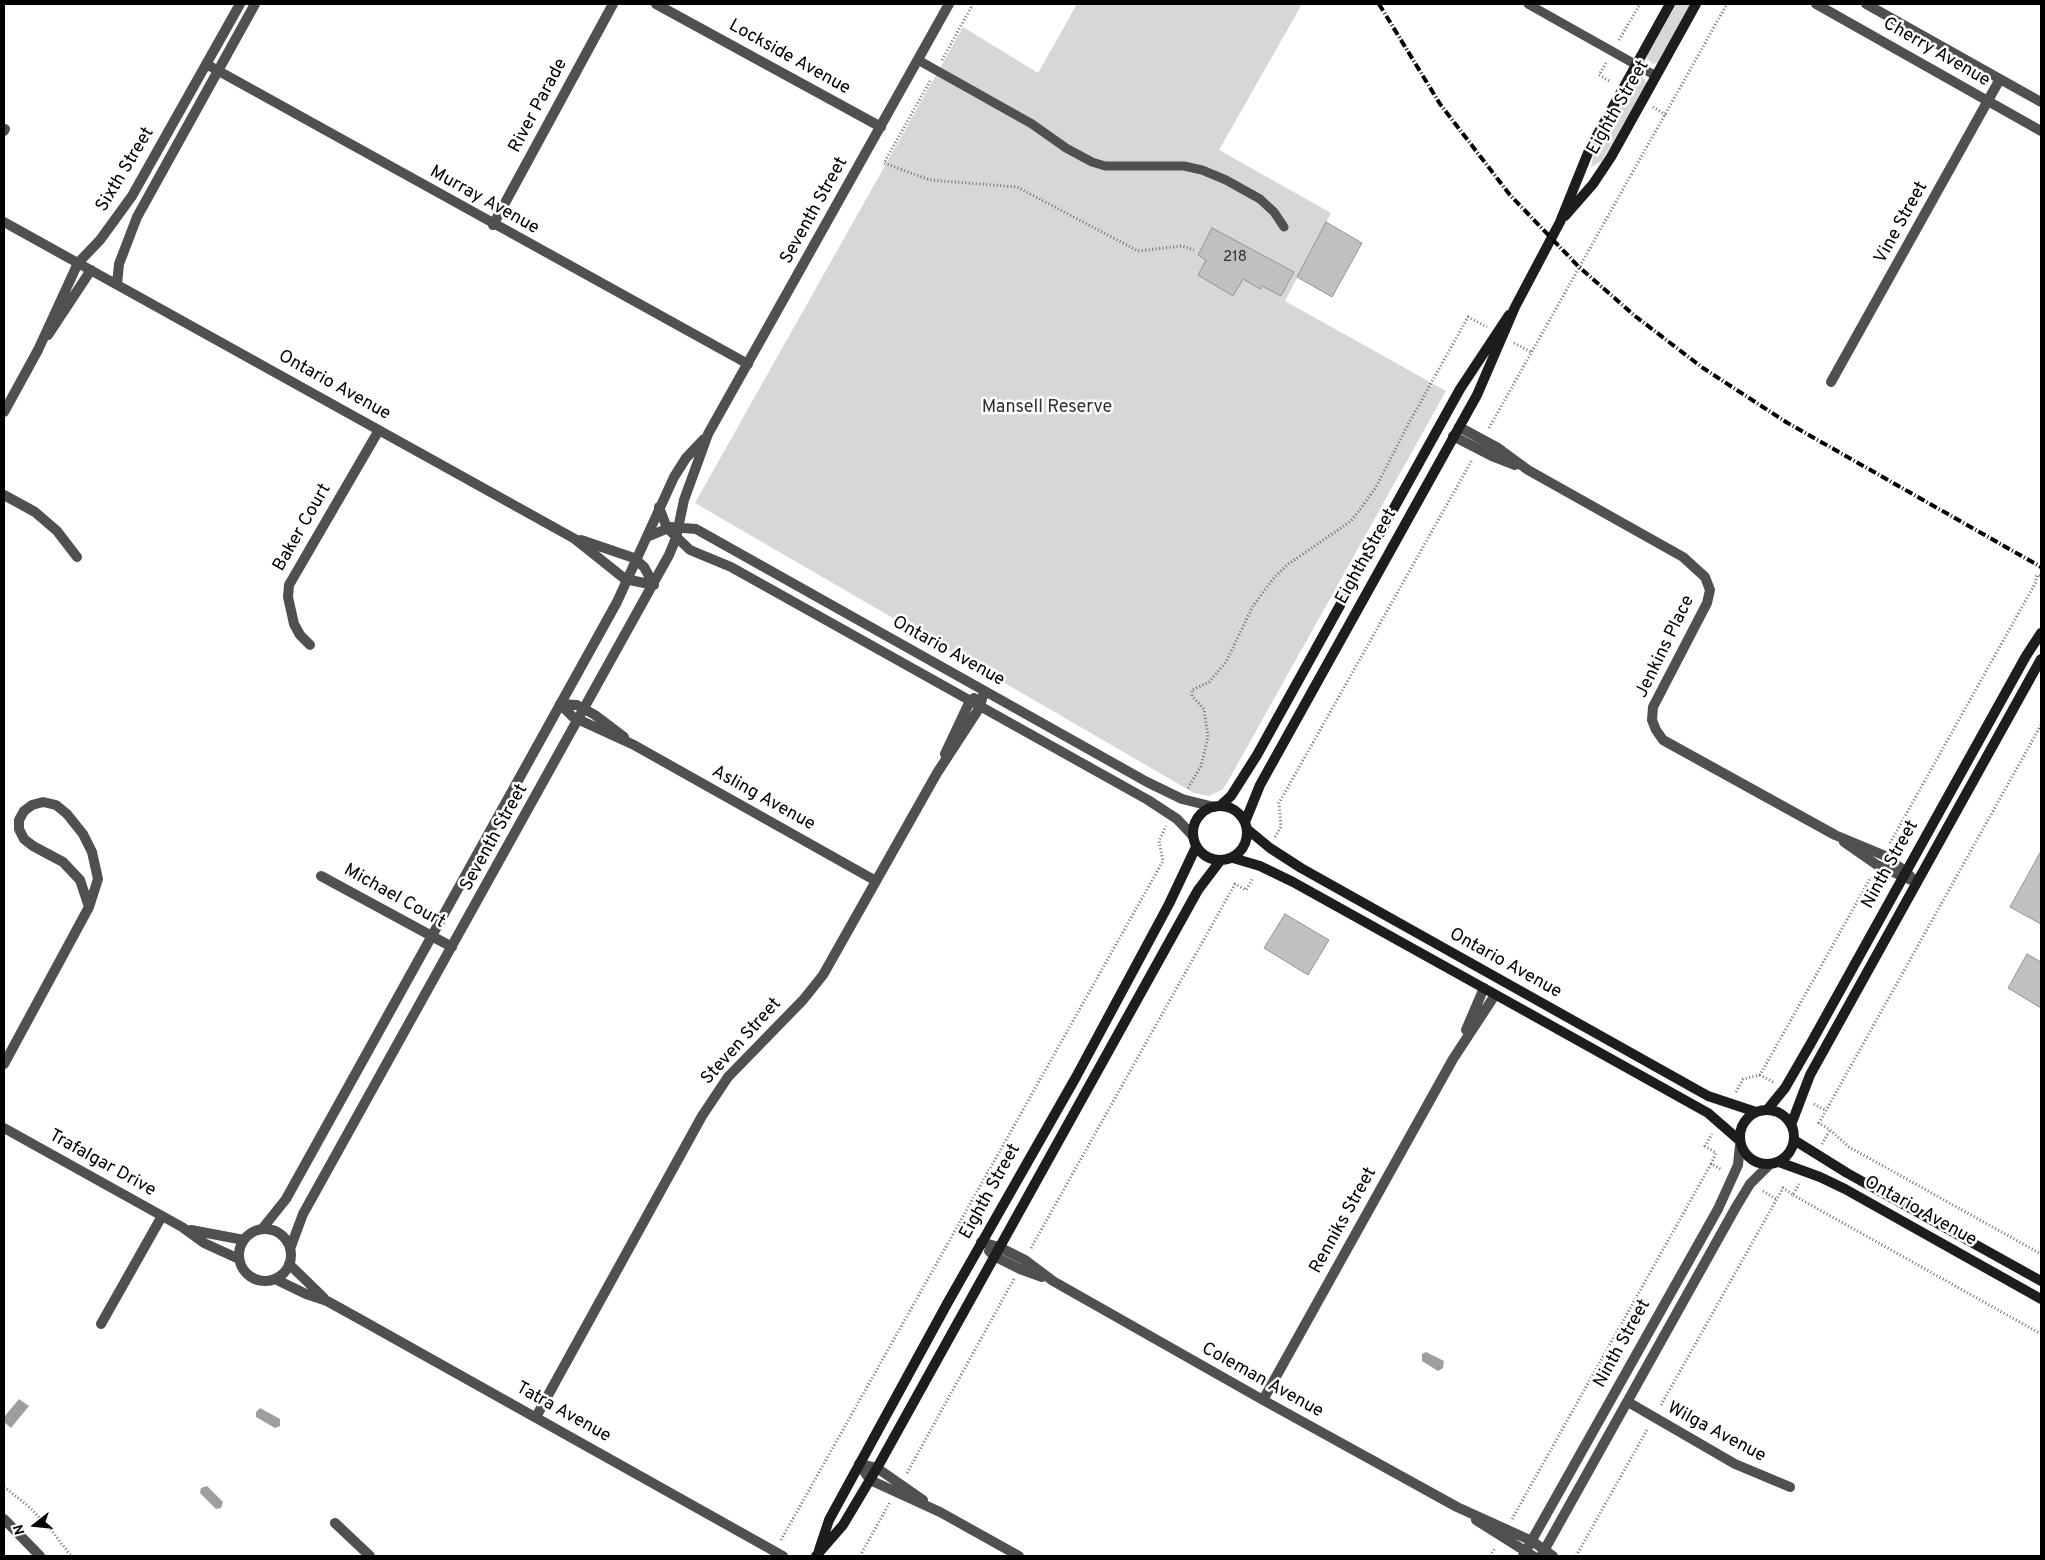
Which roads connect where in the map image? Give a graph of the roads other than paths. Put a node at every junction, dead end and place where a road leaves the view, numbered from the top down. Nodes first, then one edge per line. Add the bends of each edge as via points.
1 (240, 4) edge
2 (255, 4) edge
3 (613, 4) edge
4 (656, 4) edge
5 (949, 4) edge
6 (1528, 4) edge
7 (1670, 4) edge
8 (1696, 4) edge
9 (1816, 4) edge
10 (1866, 4) edge
11 (918, 60) junction
12 (206, 64) junction
13 (1636, 65) junction
14 (218, 70) junction
15 (1656, 76) junction
16 (2000, 79) junction
17 (1988, 102) junction
18 (2041, 102) edge
19 (880, 127) junction
20 (2041, 131) edge
21 (4, 222) edge
22 (1560, 222) junction
23 (494, 225) junction
24 (1284, 227) dead end
25 (78, 262) junction
26 (92, 270) junction
27 (117, 284) junction
28 (1515, 307) junction
29 (38, 350) junction
30 (748, 364) junction
31 (1831, 382) dead end
32 (4, 412) edge
33 (1459, 426) junction
34 (379, 430) junction
35 (708, 434) junction
36 (1453, 436) junction
37 (1480, 444) junction
38 (4, 495) edge
39 (659, 507) junction
40 (678, 527) junction
41 (667, 528) junction
42 (647, 537) junction
43 (676, 538) junction
44 (575, 539) junction
45 (77, 557) dead end
46 (636, 561) junction
47 (628, 580) junction
48 (654, 584) junction
49 (2041, 633) edge
50 (310, 645) dead end
51 (2041, 659) edge
52 (984, 691) junction
53 (970, 701) junction
54 (560, 704) junction
55 (980, 707) junction
56 (584, 710) junction
57 (578, 721) junction
58 (634, 745) junction
59 (937, 773) junction
60 (1217, 806) junction
61 (1246, 825) junction
62 (1835, 835) junction
63 (1193, 836) junction
64 (1196, 847) junction
65 (1233, 858) junction
66 (1220, 861) junction
67 (1904, 874) junction
68 (321, 876) dead end
69 (876, 881) junction
70 (1916, 882) junction
71 (89, 907) junction
72 (432, 936) junction
73 (452, 947) junction
74 (1484, 988) junction
75 (1496, 995) junction
76 (1453, 1059) junction
77 (4, 1064) edge
78 (1761, 1111) junction
79 (1791, 1125) junction
80 (4, 1128) edge
81 (1794, 1140) junction
82 (1740, 1142) junction
83 (1779, 1162) junction
84 (1768, 1165) junction
85 (162, 1216) junction
86 (185, 1229) junction
87 (262, 1229) junction
88 (244, 1240) junction
89 (981, 1242) junction
90 (290, 1249) junction
91 (997, 1252) junction
92 (239, 1259) junction
93 (289, 1264) junction
94 (275, 1279) junction
95 (2041, 1281) edge
96 (2041, 1299) edge
97 (327, 1301) junction
98 (101, 1324) dead end
99 (1263, 1400) junction
100 (1628, 1402) junction
101 (536, 1416) junction
102 (859, 1464) junction
103 (877, 1468) junction
104 (870, 1480) junction
105 (1790, 1487) dead end
106 (898, 1488) junction
107 (4, 1519) edge
108 (335, 1523) dead end
109 (1504, 1533) junction
110 (1532, 1541) junction
111 (779, 1554) edge
112 (1546, 1554) edge
113 (1527, 1555) edge
114 (40, 1556) edge
115 (370, 1556) edge
116 (816, 1556) edge
117 (1019, 1556) edge

1 - 12 street, Sixth Street
2 - 14 street, Sixth Street
3 - 23 street, River Parade
4 - 19 street, Lockside Avenue
5 - 11 street, Seventh Street
6 - 13 lane
7 - 13 street, Eighth Street
8 - 15 street, Eighth Street
9 - 17 street, Cherry Avenue
10 - 16 street, Cherry Avenue
11 - 19 street, Seventh Street
11 - 24 lane via 1092,162 1105,166 1184,166 1202,170 1260,199
12 - 14 street, Murray Avenue
12 - 25 street, Sixth Street via 128,203 100,240
13 - 15 lane
13 - 22 street, Eighth Street via 1590,148
14 - 23 street, Murray Avenue
14 - 27 street, Sixth Street via 137,217 119,264
15 - 22 street, Eighth Street via 1600,174
16 - 17 street, Vine Street
16 - 18 street, Cherry Avenue
17 - 20 street, Cherry Avenue
17 - 31 street, Vine Street
19 - 30 street, Seventh Street
21 - 25 street, Ontario Avenue
22 - 28 street, Eighth Street
23 - 30 street, Murray Avenue
25 - 26 street, Ontario Avenue
25 - 29 street, Sixth Street
26 - 27 street, Ontario Avenue
26 - 29 street, Sixth Street
27 - 34 street, Ontario Avenue
28 - 33 street, Eighth Street via 1492,362
28 - 60 street, Eighth Street via 1460,389 1257,755 1231,796
29 - 32 street, Sixth Street
30 - 35 street, Seventh Street
33 - 36 street, Eighth Street
33 - 37 street, Jenkins Place
34 - 44 street, Ontario Avenue
34 - 50 street, Baker Court via 289,585 288,597 294,624
35 - 39 street, Seventh Street via 686,458
35 - 40 street, Seventh Street via 684,500
36 - 37 street, Jenkins Place
36 - 61 street, Eighth Street via 1263,779
37 - 62 street, Jenkins Place via 1492,456 1528,470 1683,557 1705,576 1710,590 1707,603 1653,707 1652,720 1656,730 1663,740
38 - 45 street via 35,512 57,531
39 - 41 street, Ontario Avenue
39 - 42 street, Seventh Street
40 - 41 street, Ontario Avenue
40 - 43 street, Seventh Street
40 - 52 street, Ontario Avenue via 696,528
41 - 42 street, Ontario Avenue
41 - 43 street, Ontario Avenue
42 - 46 street, Seventh Street
43 - 48 street, Seventh Street
43 - 53 street, Ontario Avenue via 690,550 731,567
44 - 46 street, Ontario Avenue via 624,554
44 - 47 street, Ontario Avenue
46 - 47 street, Seventh Street
46 - 48 street, Ontario Avenue
47 - 48 street, Ontario Avenue
47 - 54 street, Seventh Street
48 - 56 street, Seventh Street
49 - 67 street, Ninth Street
51 - 70 street, Ninth Street
52 - 53 street, Steven Street
52 - 55 street, Steven Street
52 - 60 street, Ontario Avenue via 1146,782 1182,799
53 - 55 street, Ontario Avenue
53 - 59 street, Steven Street
54 - 56 street, Asling Avenue via 577,705
54 - 57 street, Asling Avenue
54 - 72 street, Seventh Street
55 - 59 street, Steven Street
55 - 63 street, Ontario Avenue via 1172,815
56 - 57 street, Seventh Street
56 - 58 street, Asling Avenue
57 - 58 street, Asling Avenue
57 - 73 street, Seventh Street
58 - 69 street, Asling Avenue
59 - 69 street, Steven Street
60 - 61 street via 1235,810
60 - 63 street via 1200,814
61 - 65 street via 1245,846
61 - 78 street, Ontario Avenue via 1270,848 1301,868 1708,1096
62 - 67 street, Jenkins Place via 1883,856
62 - 67 street, Jenkins Place via 1877,865
63 - 64 street
64 - 66 street via 1206,857
64 - 89 street, Eighth Street via 1146,948
65 - 66 street
65 - 74 street, Ontario Avenue via 1260,866 1293,882
66 - 91 street, Eighth Street via 1198,890
67 - 70 street, Jenkins Place
67 - 78 street, Ninth Street via 1784,1088
68 - 72 street, Michael Court
69 - 101 street, Steven Street via 823,975 716,1093
70 - 79 street, Ninth Street via 1814,1068
71 - 71 street via 80,880 63,862 33,846 19,830 19,820 32,805 43,802 56,804 83,834 92,852 98,879
71 - 77 street
72 - 73 street, Michael Court
72 - 87 street, Seventh Street via 286,1198
73 - 90 street, Seventh Street via 304,1214
74 - 75 street, Ontario Avenue
74 - 76 street, Renniks Street
75 - 76 street, Renniks Street
75 - 82 street, Ontario Avenue via 1708,1113
76 - 99 street, Renniks Street
78 - 79 street via 1781,1114
78 - 82 street via 1743,1123
79 - 81 street
80 - 85 street, Trafalgar Drive
81 - 83 street via 1791,1149
81 - 95 street, Ontario Avenue via 1846,1173
82 - 84 street via 1751,1160
82 - 110 street, Ninth Street via 1738,1165 1714,1217
83 - 84 street
83 - 96 street, Ontario Avenue via 1844,1189
84 - 100 street, Ninth Street via 1750,1184
85 - 86 street, Trafalgar Drive
85 - 98 street
86 - 88 street, Trafalgar Drive
86 - 92 street, Trafalgar Drive via 204,1243
87 - 88 street
87 - 90 street via 282,1236
88 - 92 street
89 - 91 street, Coleman Avenue
89 - 102 street, Eighth Street
90 - 93 street
91 - 99 street, Coleman Avenue
91 - 103 street, Eighth Street
92 - 94 street via 244,1272 256,1280
93 - 94 street
93 - 97 street, Tatra Avenue
94 - 97 street, Tatra Avenue
97 - 101 street, Tatra Avenue
99 - 109 street, Coleman Avenue
100 - 105 street, Wilga Avenue via 1735,1464
100 - 112 street, Ninth Street
101 - 111 street, Tatra Avenue
102 - 103 street
102 - 104 street
102 - 116 street, Eighth Street via 829,1520
103 - 104 street, Eighth Street
103 - 106 street
104 - 106 street
104 - 116 street, Eighth Street via 843,1526
106 - 117 street
107 - 114 street
108 - 115 street
109 - 110 street, Coleman Avenue
109 - 113 street, Coleman Avenue
110 - 112 street, Coleman Avenue
110 - 113 street, Ninth Street

